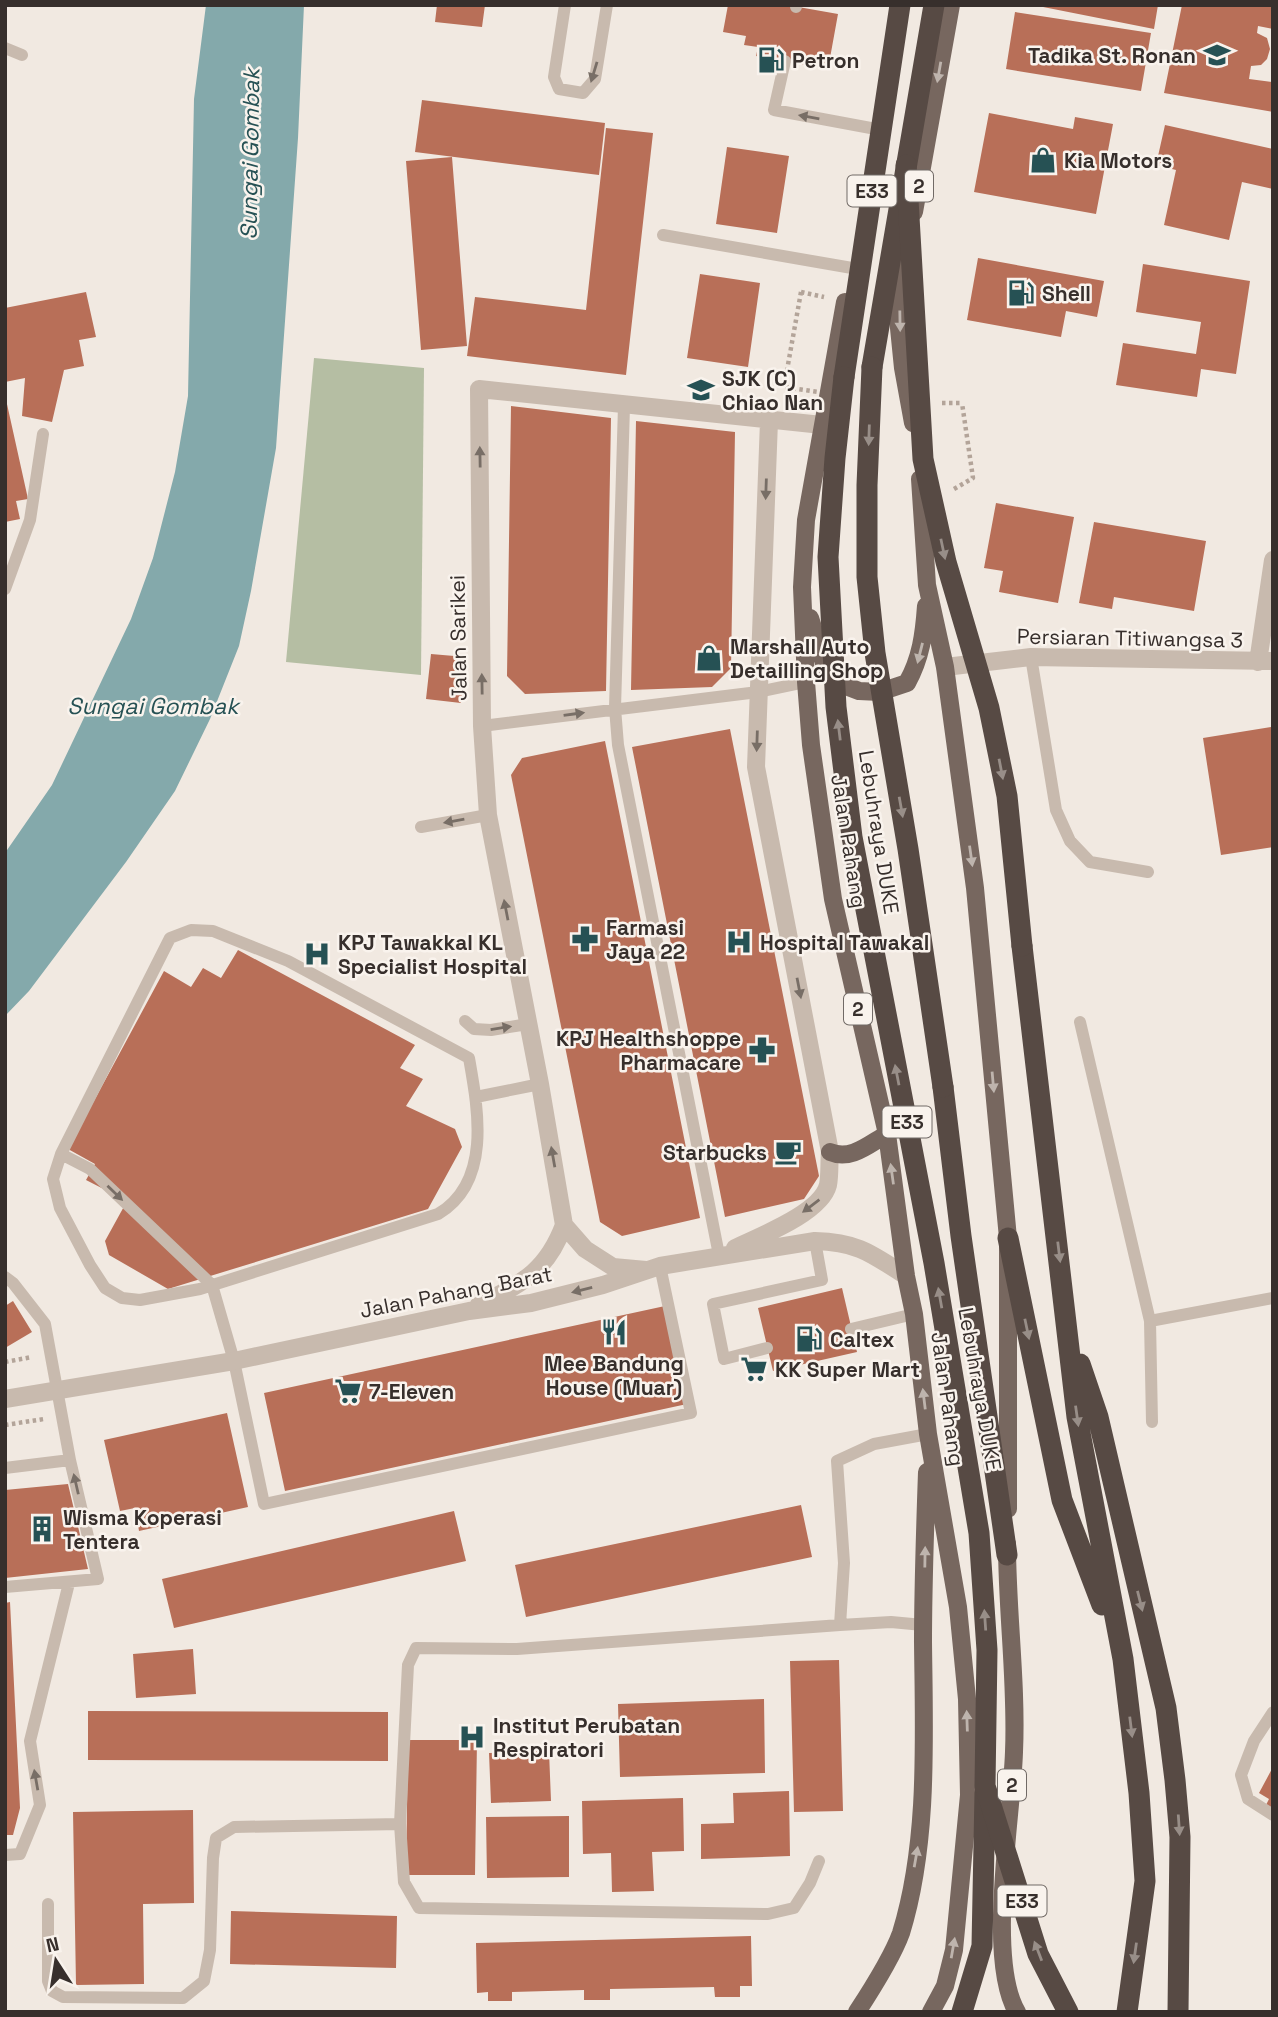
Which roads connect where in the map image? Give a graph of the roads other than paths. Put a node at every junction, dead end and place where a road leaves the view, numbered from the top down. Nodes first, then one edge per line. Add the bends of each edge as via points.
1 (565, 5) edge
2 (607, 5) edge
3 (898, 5) edge
4 (934, 5) edge
5 (951, 5) edge
6 (5, 48) edge
7 (22, 55) dead end
8 (785, 61) dead end
9 (876, 129) junction
10 (906, 165) junction
11 (663, 235) dead end
12 (852, 268) junction
13 (624, 406) junction
14 (769, 421) junction
15 (822, 425) junction
16 (43, 433) dead end
17 (1273, 560) edge
18 (927, 585) junction
19 (802, 587) junction
20 (5, 589) edge
21 (1031, 657) junction
22 (1265, 662) edge
23 (945, 667) junction
24 (806, 682) junction
25 (758, 692) junction
26 (615, 708) junction
27 (482, 726) junction
28 (488, 815) junction
29 (421, 827) dead end
30 (1148, 872) dead end
31 (465, 1021) dead end
32 (1080, 1022) dead end
33 (528, 1024) junction
34 (540, 1084) junction
35 (476, 1097) junction
36 (887, 1134) junction
37 (830, 1152) junction
38 (61, 1154) junction
39 (564, 1224) junction
40 (1008, 1238) junction
41 (815, 1241) junction
42 (719, 1255) junction
43 (653, 1268) junction
44 (906, 1276) junction
45 (5, 1277) edge
46 (212, 1285) junction
47 (1273, 1298) edge
48 (469, 1311) junction
49 (914, 1314) junction
50 (1150, 1321) junction
51 (1067, 1324) junction
52 (851, 1329) dead end
53 (767, 1348) dead end
54 (234, 1361) junction
55 (57, 1391) junction
56 (5, 1399) edge
57 (1152, 1422) dead end
58 (928, 1434) junction
59 (71, 1460) junction
60 (5, 1468) edge
61 (1007, 1555) junction
62 (76, 1579) junction
63 (6, 1584) edge
64 (840, 1625) junction
65 (923, 1625) junction
66 (1123, 1659) junction
67 (1273, 1712) edge
68 (985, 1786) junction
69 (1273, 1815) edge
70 (400, 1824) junction
71 (5, 1855) edge
72 (819, 1861) dead end
73 (48, 1904) dead end
74 (857, 2012) edge
75 (931, 2012) edge
76 (962, 2012) edge
77 (1017, 2012) edge
78 (1068, 2012) edge
79 (1127, 2012) edge
80 (1178, 2012) edge

2 -> 1 lane via 595,79 583,93 559,89 554,77
3 - 9 main road, Jalan Pahang / 2
68 -> 3 highway, Lebuhraya DUKE / E33, bridge via 987,1650 979,1533 939,1289 852,837 836,707 828,557 844,377
4 - 10 highway, Lebuhraya DUKE / E33
5 -> 18 main road, 2 via 898,318 918,457
6 - 7 lane
9 -> 8 lane via 775,110
9 - 12 main road, Jalan Pahang / 2
10 -> 51 highway, bridge via 923,459 946,562 989,708 1007,796
10 -> 61 highway, Lebuhraya DUKE / E33, bridge via 872,367 867,577 874,653 908,849
11 - 12 lane
12 - 15 main road, Jalan Pahang / 2
13 - 14 street, Jalan Sarikei
13 - 26 lane
27 -> 13 street, Jalan Sarikei via 479,389
14 - 15 street, Jalan Sarikei
14 -> 25 street
15 - 19 main road, Jalan Pahang / 2 via 806,520
16 - 20 lane via 30,520
17 - 22 street
18 -> 19 main road via 924,639 917,666 907,683 880,692 838,684 825,666
18 - 23 main road, 2
19 - 24 main road, Jalan Pahang / 2
21 - 22 street, Persiaran Titiwangsa 3
21 - 23 street, Persiaran Titiwangsa 3
21 - 30 lane via 1056,810 1070,841 1090,862
23 -> 40 main road, 2 via 975,888
24 - 25 lane
24 - 36 main road, Jalan Pahang / 2 via 833,898
25 - 26 lane
25 -> 37 street via 756,767
27 -> 26 lane
26 - 42 lane via 618,745
27 - 28 street, Jalan Sarikei
28 -> 29 lane
33 -> 28 street, Jalan Sarikei
31 -> 33 lane via 474,1029 491,1030
32 - 50 lane
33 - 34 street, Jalan Sarikei
34 - 35 lane
39 -> 34 street, Jalan Sarikei
35 - 38 lane via 465,1055 288,961 213,931 191,930 170,938
35 - 46 lane via 474,1168 449,1208
36 - 37 main road via 850,1155
44 -> 36 main road, Jalan Pahang / 2
37 -> 42 street via 828,1186 820,1201 768,1233
38 -> 46 lane via 90,1169
38 - 46 lane via 53,1179 57,1200 105,1287 122,1298 140,1300
39 - 43 street via 585,1249 613,1267
39 - 48 street via 550,1255 530,1278
40 - 61 main road, 2
40 -> 66 highway via 1062,1500
41 - 42 street, Jalan Pahang Barat
41 - 44 street, Jalan Pahang Barat via 865,1249
41 - 53 lane via 822,1280 713,1304 724,1359
42 - 43 street, Jalan Pahang Barat
43 -> 48 street, Jalan Pahang Barat via 531,1303
43 - 54 lane via 691,1413 264,1504
44 - 49 main road, Jalan Pahang / 2
45 - 55 lane via 46,1324
46 - 54 lane
47 - 50 lane
48 - 54 street, Jalan Pahang Barat
49 - 52 lane
58 -> 49 main road, Jalan Pahang / 2
50 - 57 lane
51 -> 66 highway via 1077,1417
51 -> 80 highway via 1098,1418 1166,1708 1180,1837
54 - 55 street, Jalan Pahang Barat
55 - 56 street, Jalan Pahang Barat
55 - 59 lane
58 - 64 lane via 874,1444 837,1461 844,1563
65 -> 58 main road
75 -> 58 main road, Jalan Pahang / 2 via 954,1950 969,1795 967,1699 958,1607
59 - 60 lane
62 -> 59 lane via 98,1579
61 - 77 main road, 2 via 1014,1750 1002,1925 1004,1967
62 - 63 lane
71 -> 62 lane via 20,1854 40,1805 30,1741
64 - 65 lane
64 - 70 lane via 517,1649 416,1648 408,1665
74 -> 65 main road via 900,1934 918,1853
66 -> 79 highway via 1145,1881
67 - 69 lane via 1254,1741 1241,1775 1248,1799
68 - 76 highway, E33 via 982,1946
78 -> 68 highway, E33, bridge via 1038,1954
70 - 72 lane via 404,1882 419,1908 768,1914 793,1908
70 - 73 lane via 234,1827 216,1838 211,1950 204,1981 183,1998 63,1997 52,1991 48,1982

